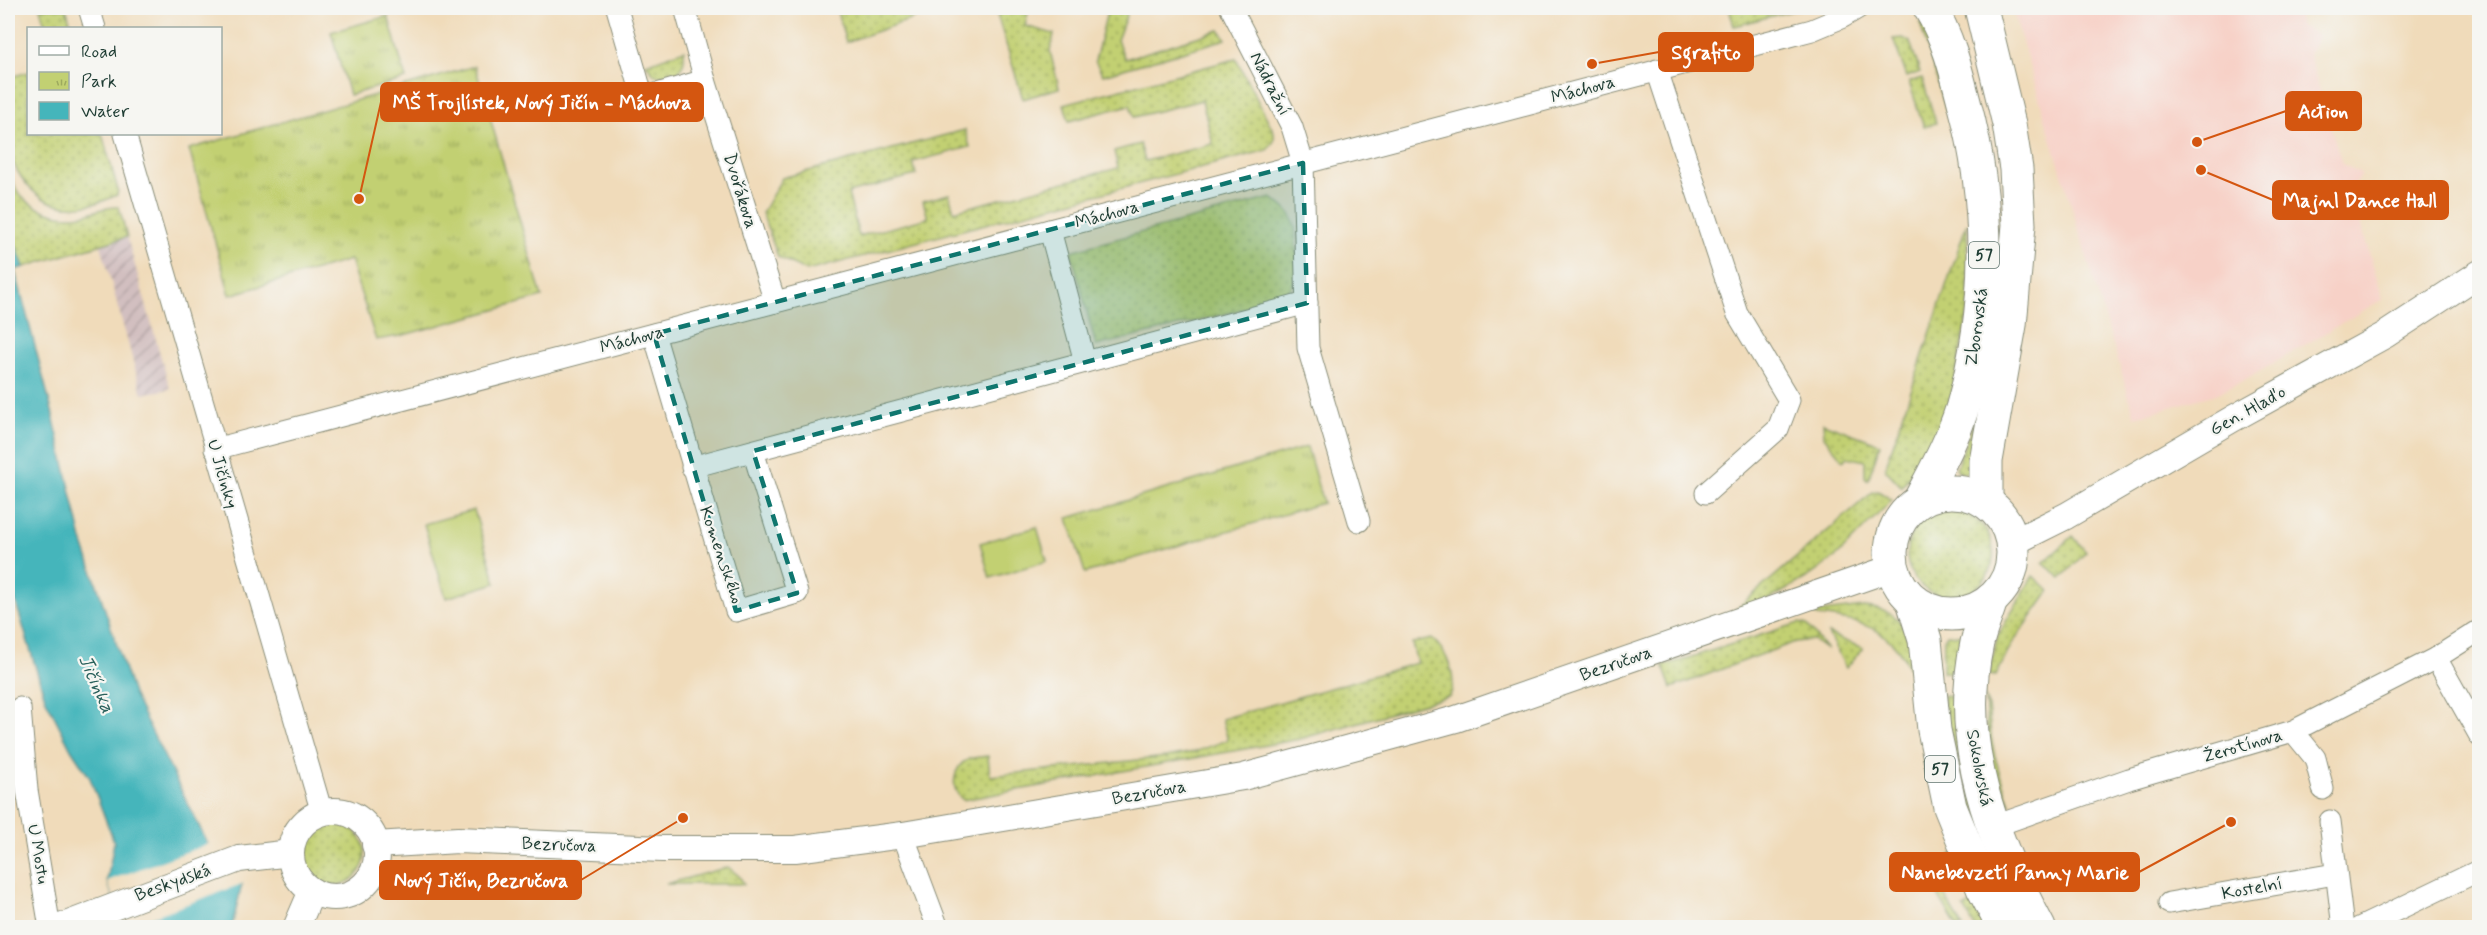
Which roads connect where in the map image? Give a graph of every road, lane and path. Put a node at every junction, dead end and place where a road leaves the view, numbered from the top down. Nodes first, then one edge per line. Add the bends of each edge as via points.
1 (89, 8) edge
2 (617, 8) edge
3 (685, 8) edge
4 (1231, 8) edge
5 (1858, 8) edge
6 (1930, 8) edge
7 (1981, 8) edge
8 (95, 27) edge
9 (1657, 70) junction
10 (705, 80) junction
11 (125, 135) edge
12 (1303, 164) junction
13 (1050, 230) junction
14 (2480, 273) edge
15 (775, 302) junction
16 (1307, 303) junction
17 (654, 334) junction
18 (1085, 362) junction
19 (215, 449) junction
20 (753, 451) junction
21 (692, 467) junction
22 (1706, 493) dead end
23 (1920, 500) junction
24 (1986, 502) junction
25 (1359, 521) dead end
26 (2012, 543) junction
27 (1892, 568) junction
28 (1991, 600) junction
29 (1913, 601) junction
30 (2480, 630) edge
31 (2436, 658) junction
32 (20, 708) dead end
33 (2293, 731) junction
34 (2480, 736) edge
35 (2323, 789) dead end
36 (322, 813) junction
37 (2330, 820) dead end
38 (1992, 827) junction
39 (903, 835) junction
40 (375, 844) junction
41 (291, 854) junction
42 (2480, 870) edge
43 (2335, 874) junction
44 (312, 891) junction
45 (2169, 903) dead end
46 (50, 927) edge
47 (58, 927) edge
48 (296, 927) edge
49 (938, 927) edge
50 (2004, 927) edge
51 (2039, 927) edge
52 (2343, 927) edge
53 (2359, 927) edge

1 - 8 street
2 - 10 street via 643,98
3 - 10 street, Dvořákova
4 - 12 street, Nádražní via 1292,128
5 - 9 street, Máchova via 1812,30
6 - 23 main road, Zborovská / 57 via 1950,53 1972,130 1985,226 1984,273 1972,365 1961,410
7 - 24 main road, Zborovská / 57 via 2009,124 2019,225 2010,325 1986,461
9 - 12 street, Máchova
9 - 22 street via 1737,313 1789,400 1778,429
10 - 15 street, Dvořákova
11 - 19 street, U Jičínky
12 - 13 street, Máchova
12 - 16 street
13 - 15 street, Máchova
13 - 18 street, Máchova
14 - 26 street, Gen. Hlaďo via 2385,335
15 - 17 street, Máchova
16 - 18 street
16 - 25 street via 1308,348
17 - 19 street, Máchova
17 - 21 street, Komenského
18 - 20 street
19 - 36 street, U Jičínky
20 - 21 street
20 - 21 street, Komenského via 797,593 736,611
23 - 24 main road via 1958,492
23 - 27 main road, 57 via 1895,529 1890,548
24 - 26 main road, 57 via 2001,516
26 - 28 main road, 57 via 2008,579
27 - 29 main road, 57
27 - 39 street, Bezručova via 1456,719 1243,777
28 - 29 main road, 57 via 1967,612 1949,614
28 - 38 main road, Sokolovská / 57 via 1977,642 1970,722 1976,769
29 - 50 main road, Sokolovská / 57 via 1925,640 1934,730 1950,807 1983,888
30 - 31 street, Žerotínova
31 - 33 street, Žerotínova
31 - 34 street
32 - 46 street, U Mostu via 27,790
33 - 35 street via 2315,758
33 - 38 street, Žerotínova via 2129,779
36 - 40 street via 355,817 370,832
36 - 41 street via 300,828
37 - 43 street
38 - 51 main road, Sokolovská / 57
39 - 40 street, Bezručova via 795,849 662,849 458,840
39 - 49 street
40 - 44 street via 372,872 359,889 332,897
41 - 44 street via 296,875
41 - 47 street, Beskydská via 239,859
42 - 53 street
43 - 45 street, Kostelní
43 - 52 street
44 - 48 street

